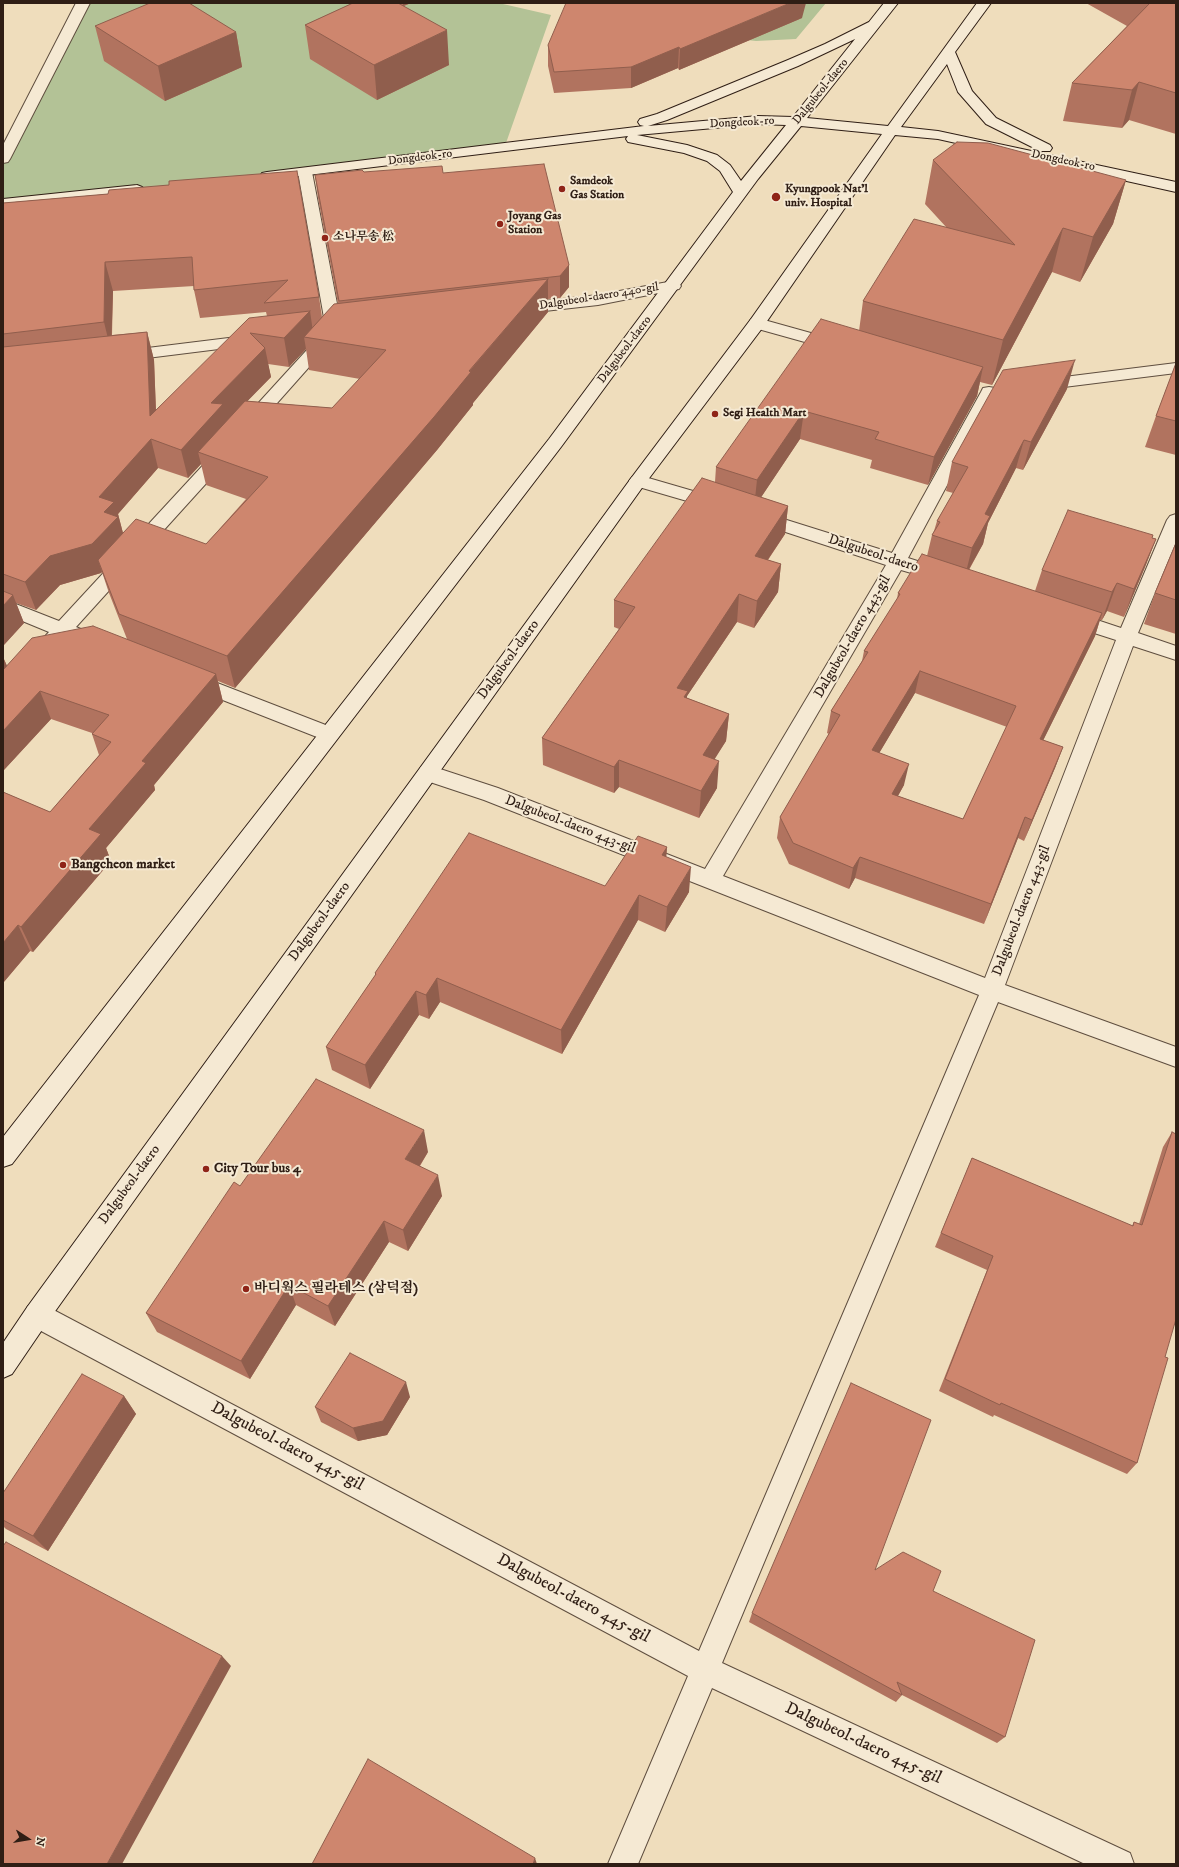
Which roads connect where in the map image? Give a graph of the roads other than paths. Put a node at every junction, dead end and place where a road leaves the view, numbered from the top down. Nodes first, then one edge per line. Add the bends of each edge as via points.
1 (83, 3) edge
2 (891, 3) edge
3 (984, 3) edge
4 (875, 23) junction
5 (949, 53) junction
6 (798, 121) junction
7 (891, 131) junction
8 (604, 134) junction
9 (3, 159) edge
10 (1081, 165) junction
11 (305, 172) junction
12 (252, 178) edge
13 (1176, 187) edge
14 (149, 189) edge
15 (741, 192) junction
16 (3, 204) edge
17 (673, 286) junction
18 (505, 311) edge
19 (757, 323) junction
20 (342, 330) junction
21 (311, 333) edge
22 (271, 338) edge
23 (854, 351) edge
24 (106, 358) edge
25 (1176, 368) edge
26 (1028, 387) edge
27 (989, 390) edge
28 (638, 481) junction
29 (1176, 520) edge
30 (897, 561) junction
31 (956, 581) edge
32 (3, 606) edge
33 (1053, 612) edge
34 (64, 630) junction
35 (1127, 636) junction
36 (92, 641) edge
37 (1176, 653) edge
38 (179, 675) edge
39 (3, 695) edge
40 (329, 734) junction
41 (428, 773) junction
42 (710, 879) junction
43 (992, 990) junction
44 (1176, 1057) edge
45 (3, 1156) edge
46 (37, 1315) junction
47 (3, 1365) edge
48 (704, 1669) junction
49 (623, 1864) edge
50 (1119, 1864) edge

1 - 9 street
2 - 4 street, Dalgubeol-daero
3 - 5 street, Dalgubeol-daero
4 - 6 street, Dalgubeol-daero
4 - 8 street via 830,47 662,117
5 - 7 street, Dalgubeol-daero
5 - 10 street via 965,92 991,122
6 - 7 street, Dongdeok-ro
6 - 8 street, Dongdeok-ro via 758,120
6 - 15 street, Dalgubeol-daero
7 - 10 street, Dongdeok-ro via 938,135
7 - 19 street, Dalgubeol-daero
8 - 11 street, Dongdeok-ro
8 - 15 street via 687,148 712,158 724,168
10 - 13 street, Dongdeok-ro
11 - 12 street, Dongdeok-ro
11 - 20 street
14 - 16 street
15 - 17 street, Dalgubeol-daero
17 - 18 street, Dalgubeol-daero 440-gil via 598,300
17 - 40 street, Dalgubeol-daero
19 - 23 street
19 - 28 street, Dalgubeol-daero
20 - 21 street
20 - 34 street via 236,439
22 - 24 street
25 - 26 street
27 - 30 street, Dalgubeol-daero 443-gil
28 - 30 street, Dalgubeol-daero
28 - 41 street, Dalgubeol-daero
29 - 35 street, Dalgubeol-daero 443-gil
30 - 31 street, Dalgubeol-daero
30 - 42 street, Dalgubeol-daero 443-gil
32 - 34 street
33 - 35 street
34 - 36 street
34 - 39 street
35 - 37 street
35 - 43 street, Dalgubeol-daero 443-gil
38 - 40 street
40 - 45 street, Dalgubeol-daero
41 - 42 street, Dalgubeol-daero 443-gil via 491,794
41 - 46 street, Dalgubeol-daero
42 - 43 street, Dalgubeol-daero 443-gil
43 - 44 street, Dalgubeol-daero 443-gil
43 - 48 street
46 - 47 street, Dalgubeol-daero
46 - 48 street, Dalgubeol-daero 445-gil
48 - 49 street
48 - 50 street, Dalgubeol-daero 445-gil

